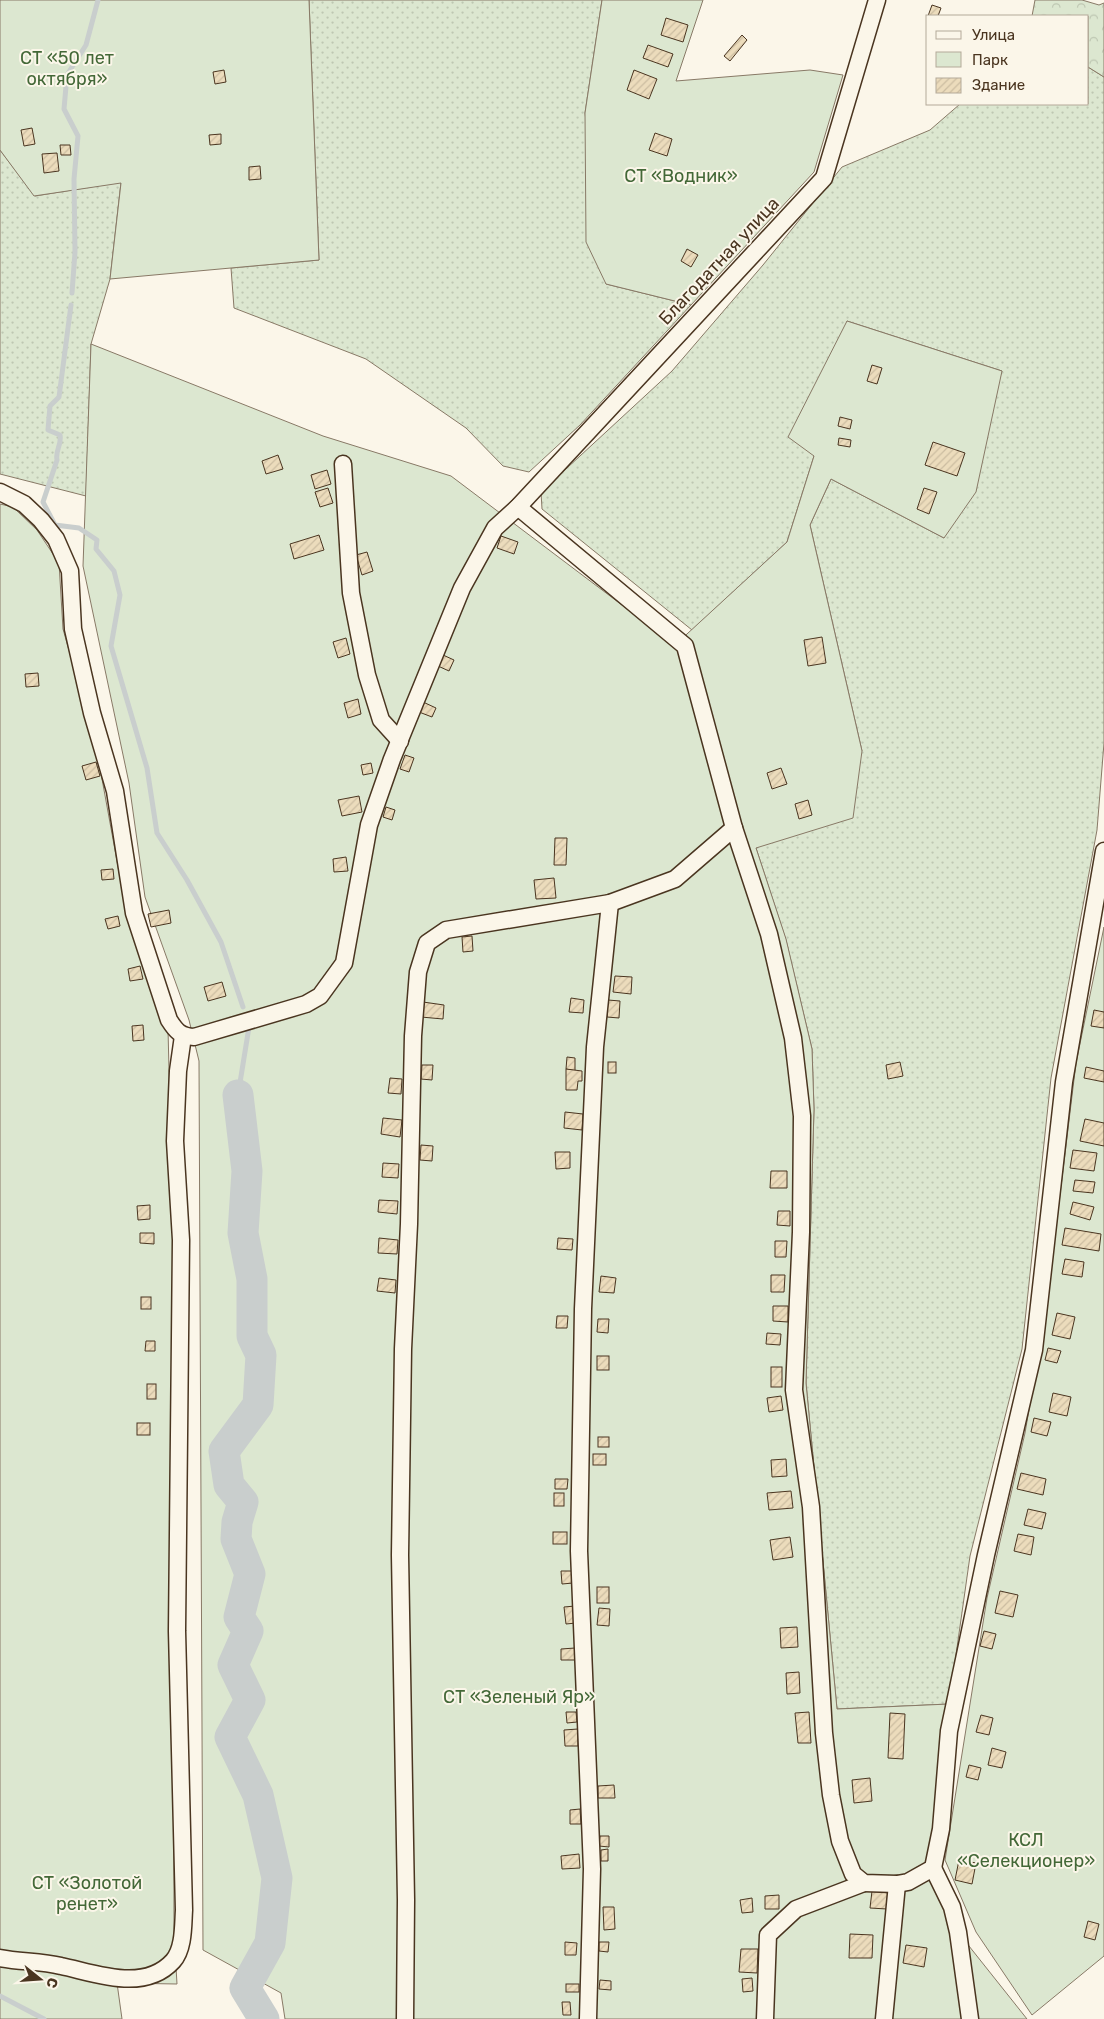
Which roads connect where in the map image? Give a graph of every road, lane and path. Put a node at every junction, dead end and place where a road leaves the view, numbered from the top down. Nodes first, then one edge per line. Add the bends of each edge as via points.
1 (877, 0) edge
2 (343, 464) dead end
3 (0, 492) edge
4 (518, 507) junction
5 (400, 741) junction
6 (734, 828) junction
7 (1104, 851) edge
8 (610, 903) junction
9 (183, 1036) junction
10 (933, 1868) junction
11 (864, 1883) junction
12 (897, 1884) junction
13 (0, 1958) edge
14 (405, 2019) edge
15 (588, 2019) edge
16 (765, 2019) edge
17 (884, 2019) edge
18 (970, 2019) edge

1 - 4 street, Благодатная улица via 824,178
2 - 5 street via 351,593 366,666 381,720
3 - 9 street via 24,504 41,520 56,539 70,572 73,629 92,713 115,791 134,913 169,1020
4 - 5 street, Благодатная улица via 494,528 462,588
4 - 6 street via 685,646
5 - 9 street, Благодатная улица via 369,825 344,963 334,979 320,996 306,1004 194,1037
6 - 8 street via 675,879
6 - 11 street via 769,934 793,1038 802,1116 794,1390 811,1507 824,1733 831,1795 840,1841 853,1874
7 - 10 street via 1064,1082 1034,1350 949,1731 941,1829
8 - 14 street via 446,930 427,943 418,972 413,1036 400,1555
8 - 15 street via 595,1047 583,1309 579,1551 592,1869
9 - 13 street via 175,1141 180,1240 177,1631 184,1910 181,1942 175,1960 163,1969 130,1978 115,1979 60,1965
10 - 12 street via 924,1875
10 - 18 street via 952,1907
11 - 12 street
11 - 16 street via 796,1909 768,1935
12 - 17 street

